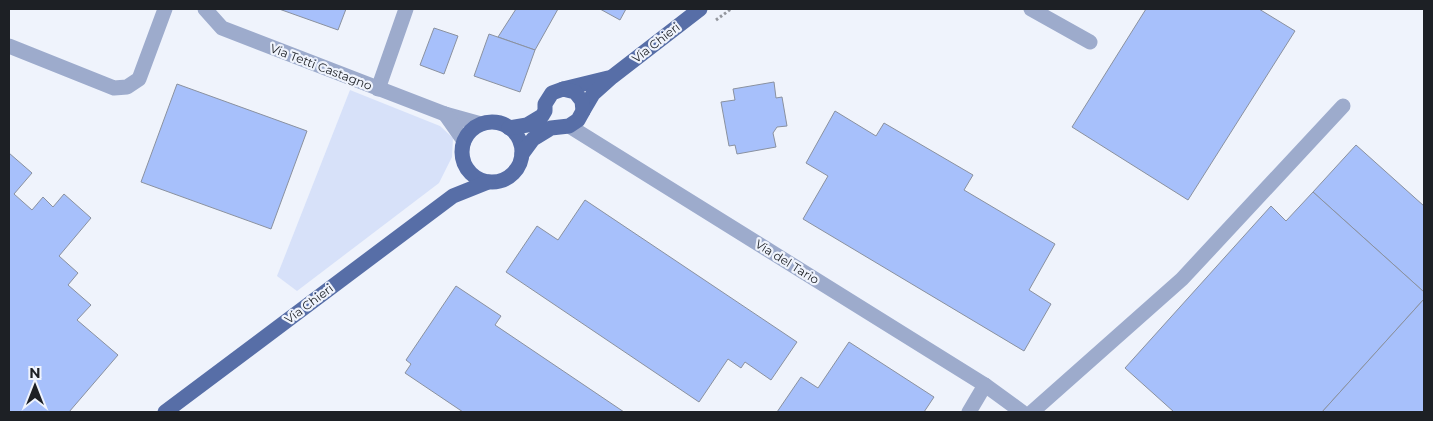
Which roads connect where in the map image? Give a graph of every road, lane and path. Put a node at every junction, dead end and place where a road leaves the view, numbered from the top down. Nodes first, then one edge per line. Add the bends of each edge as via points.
1 (165, 9) edge
2 (194, 9) edge
3 (205, 9) edge
4 (406, 9) edge
5 (700, 9) edge
6 (1031, 9) edge
7 (1090, 42) dead end
8 (9, 46) edge
9 (612, 77) junction
10 (378, 89) junction
11 (563, 89) junction
12 (1343, 106) dead end
13 (445, 114) junction
14 (577, 119) junction
15 (481, 124) junction
16 (509, 128) junction
17 (464, 141) junction
18 (522, 154) junction
19 (464, 166) junction
20 (488, 182) junction
21 (453, 196) junction
22 (986, 385) junction
23 (165, 412) edge
24 (969, 412) edge
25 (1022, 412) edge
26 (1032, 412) edge

1 - 8 street via 139,79 127,87 114,88
2 - 3 street
3 - 10 street, Via Tetti Castagno via 222,28
4 - 10 street
5 - 9 main road, Via Chieri
6 - 7 street
9 - 11 main road, Via Chieri
9 - 14 main road, Via Chieri via 593,94
10 - 13 street, Via Tetti Castagno
11 - 14 main road via 575,92 582,101
11 - 16 main road, Via Chieri via 552,93 542,116 527,125
12 - 26 street via 1182,279
13 - 15 street, Via Tetti Castagno
13 - 17 street
14 - 18 main road, Via Chieri via 550,128 533,139
14 - 22 street, Via del Tario via 589,139
15 - 16 main road, Via Chieri via 491,122
15 - 17 main road
16 - 18 main road via 516,135
17 - 19 main road
18 - 20 main road, Via Chieri via 520,163 507,178
19 - 20 main road via 470,174
19 - 21 main road
20 - 21 main road, Via Chieri
21 - 23 main road, Via Chieri
22 - 24 street
22 - 25 street, Via del Tario

